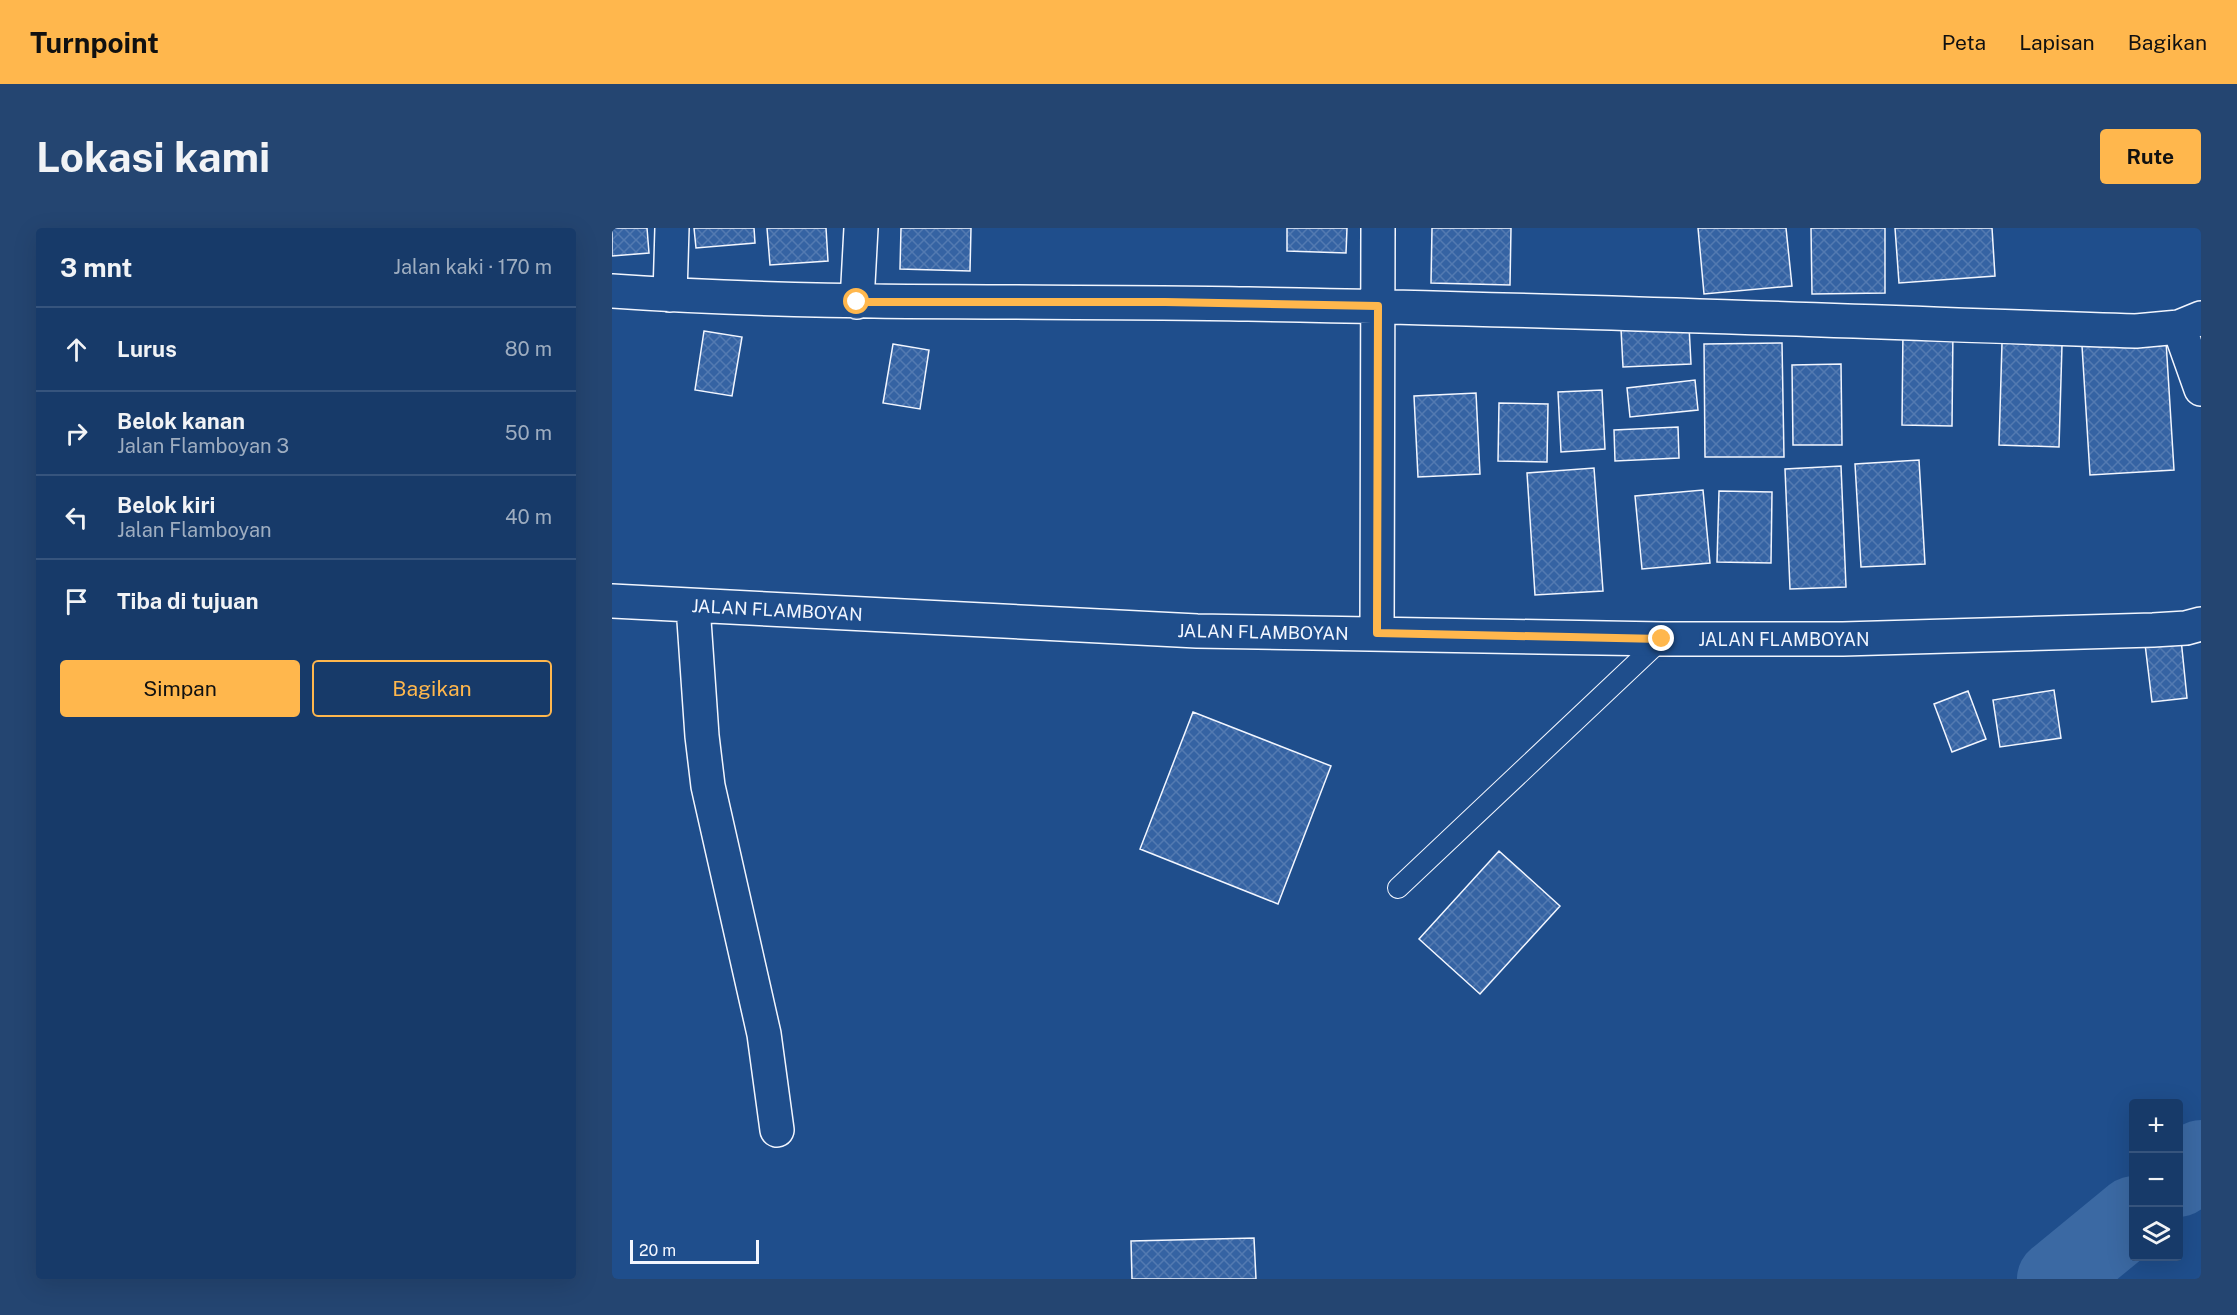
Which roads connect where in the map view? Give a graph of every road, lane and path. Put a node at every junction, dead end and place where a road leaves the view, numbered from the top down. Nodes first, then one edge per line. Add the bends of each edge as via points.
1 (672, 228) edge
2 (861, 228) edge
3 (1378, 228) edge
4 (612, 291) edge
5 (670, 295) junction
6 (857, 302) junction
7 (1378, 306) junction
8 (2190, 322) edge
9 (2201, 389) edge
10 (612, 601) edge
11 (693, 606) junction
12 (2201, 624) edge
13 (1377, 633) junction
14 (1662, 639) junction
15 (1398, 888) dead end
16 (777, 1130) dead end

1 - 5 street
2 - 6 street
3 - 7 street
4 - 5 street
5 - 6 street
6 - 7 street
7 - 8 street via 2124,331
7 - 13 street
8 - 9 street
10 - 11 street, JALAN FLAMBOYAN
11 - 13 street, JALAN FLAMBOYAN via 1197,631
11 - 16 street via 708,786 765,1034
12 - 14 street, JALAN FLAMBOYAN via 2118,631 1844,639
13 - 14 street, JALAN FLAMBOYAN
14 - 15 lane

